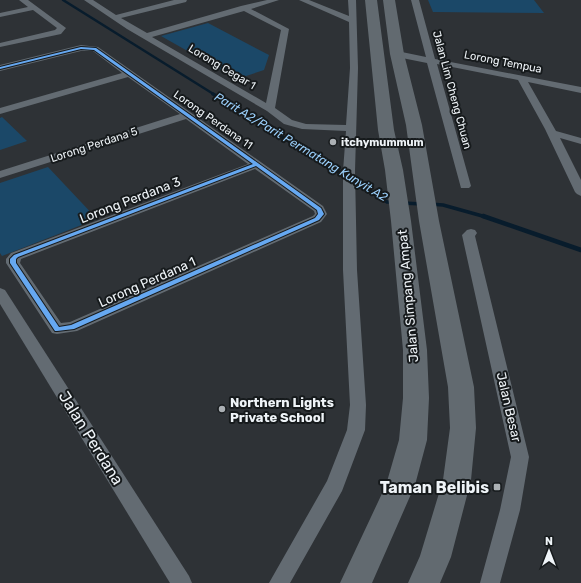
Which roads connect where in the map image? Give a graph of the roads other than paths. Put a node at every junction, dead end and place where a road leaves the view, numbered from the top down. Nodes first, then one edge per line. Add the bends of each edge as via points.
1 (22, 0) edge
2 (89, 0) edge
3 (183, 0) edge
4 (275, 0) edge
5 (303, 0) edge
6 (352, 0) edge
7 (371, 0) edge
8 (389, 0) edge
9 (415, 0) edge
10 (34, 8) junction
11 (244, 8) junction
12 (0, 16) edge
13 (116, 17) junction
14 (362, 28) junction
15 (146, 36) junction
16 (0, 45) edge
17 (397, 54) junction
18 (432, 60) junction
19 (0, 68) edge
20 (127, 74) junction
21 (521, 78) junction
22 (581, 90) edge
23 (270, 109) junction
24 (0, 111) edge
25 (187, 115) junction
26 (352, 128) junction
27 (552, 133) junction
28 (581, 141) edge
29 (257, 164) junction
30 (0, 175) edge
31 (465, 186) dead end
32 (581, 192) edge
33 (321, 214) joint
34 (471, 233) dead end
35 (13, 259) joint
36 (0, 293) edge
37 (182, 583) edge
38 (278, 583) edge
39 (356, 583) edge
40 (424, 583) edge
41 (490, 583) edge

1 - 10 street
2 - 13 street, Lorong Cegar 1
3 - 13 street
4 - 11 street
5 - 14 street
6 - 14 street, Jalan Simpang Ampat
7 - 14 highway, Jalan Simpang Ampat
8 - 17 highway
9 - 18 street, Jalan Lim Cheng Chuan
10 - 12 street
10 - 16 street via 62,28 58,32
11 - 15 street
11 - 23 street via 285,29
13 - 15 street, Lorong Cegar 1
14 - 26 street
14 - 39 highway, Jalan Simpang Ampat via 394,170 415,350 416,398 413,440 400,485
15 - 23 street, Lorong Cegar 1
17 - 18 street, Lorong Tempua
17 - 40 highway via 414,125 429,221 461,387 463,428 457,480 435,557
18 - 21 street, Lorong Tempua
18 - 31 street, Jalan Lim Cheng Chuan
19 - 20 street, Lorong Perdana 11 via 88,48 95,50
20 - 24 street
20 - 25 street, Lorong Perdana 11
21 - 22 street, Lorong Tempua
21 - 27 street
23 - 26 street, Lorong Cegar 1 via 288,122 306,128
25 - 29 street, Lorong Perdana 11
25 - 30 street, Lorong Perdana 5
26 - 38 street via 350,270 358,405 356,430 335,486
27 - 28 street
27 - 32 street
29 - 33 street, Lorong Perdana 11 via 319,209
29 - 35 street, Lorong Perdana 3 via 22,253
33 - 35 street, Lorong Perdana 1 via 317,219 64,329 57,329 13,263
34 - 41 street, Jalan Besar via 468,235 520,457 510,510
36 - 37 street, Jalan Perdana

